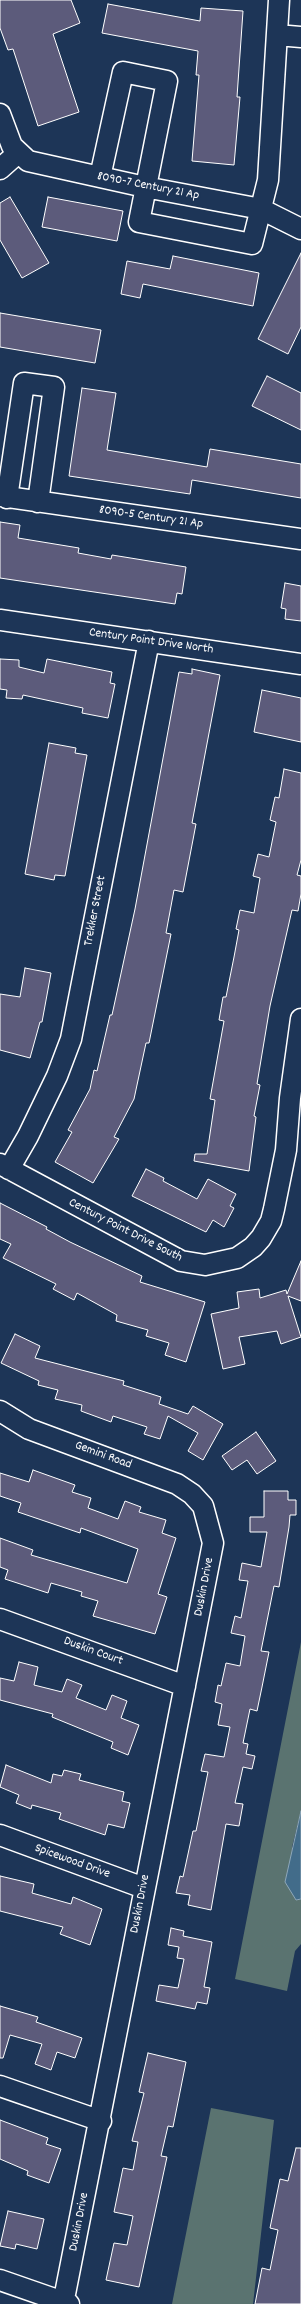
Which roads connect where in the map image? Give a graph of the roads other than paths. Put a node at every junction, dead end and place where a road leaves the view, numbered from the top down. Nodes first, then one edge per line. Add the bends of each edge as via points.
1 (279, 0) edge
2 (277, 35) junction
3 (301, 37) edge
4 (2, 123) edge
5 (18, 153) junction
6 (0, 169) edge
7 (100, 177) junction
8 (145, 187) junction
9 (261, 209) junction
10 (301, 229) edge
11 (4, 497) edge
12 (38, 502) junction
13 (301, 539) edge
14 (0, 620) edge
15 (149, 641) junction
16 (301, 664) edge
17 (301, 1019) edge
18 (4, 1167) edge
19 (0, 1411) edge
20 (203, 1506) joint
21 (0, 1619) edge
22 (186, 1686) junction
23 (0, 1835) edge
24 (144, 1888) junction
25 (0, 2086) edge
26 (101, 2121) junction
27 (0, 2280) edge
28 (65, 2303) edge

1 - 2 street
2 - 3 street
2 - 9 street via 268,180
4 - 5 street
5 - 6 street
5 - 7 street, 8090-7 Century 21 Ap via 28,161
7 - 8 street, 8090-7 Century 21 Ap
7 - 8 street via 123,72 167,81
8 - 9 street, 8090-7 Century 21 Ap
8 - 9 street via 139,222 252,244
9 - 10 street, 8090-7 Century 21 Ap
11 - 12 street, 8090-5 Century 21 Ap
11 - 12 street via 24,383 54,387
12 - 13 street, 8090-5 Century 21 Ap
14 - 15 street, Century Point Drive North
15 - 16 street, Century Point Drive North
15 - 18 street, Trekker Street via 71,1039 57,1076 28,1136
17 - 18 street, Century Point Drive South via 286,1150 271,1221 254,1247 237,1258 205,1265 181,1261
19 - 20 street, Gemini Road via 29,1429 177,1484 192,1494
20 - 22 street, Duskin Drive via 213,1544
21 - 22 street, Duskin Court
22 - 24 street, Duskin Drive
23 - 24 street, Spicewood Drive
24 - 26 street, Duskin Drive
25 - 26 street
26 - 28 street, Duskin Drive
27 - 28 street

